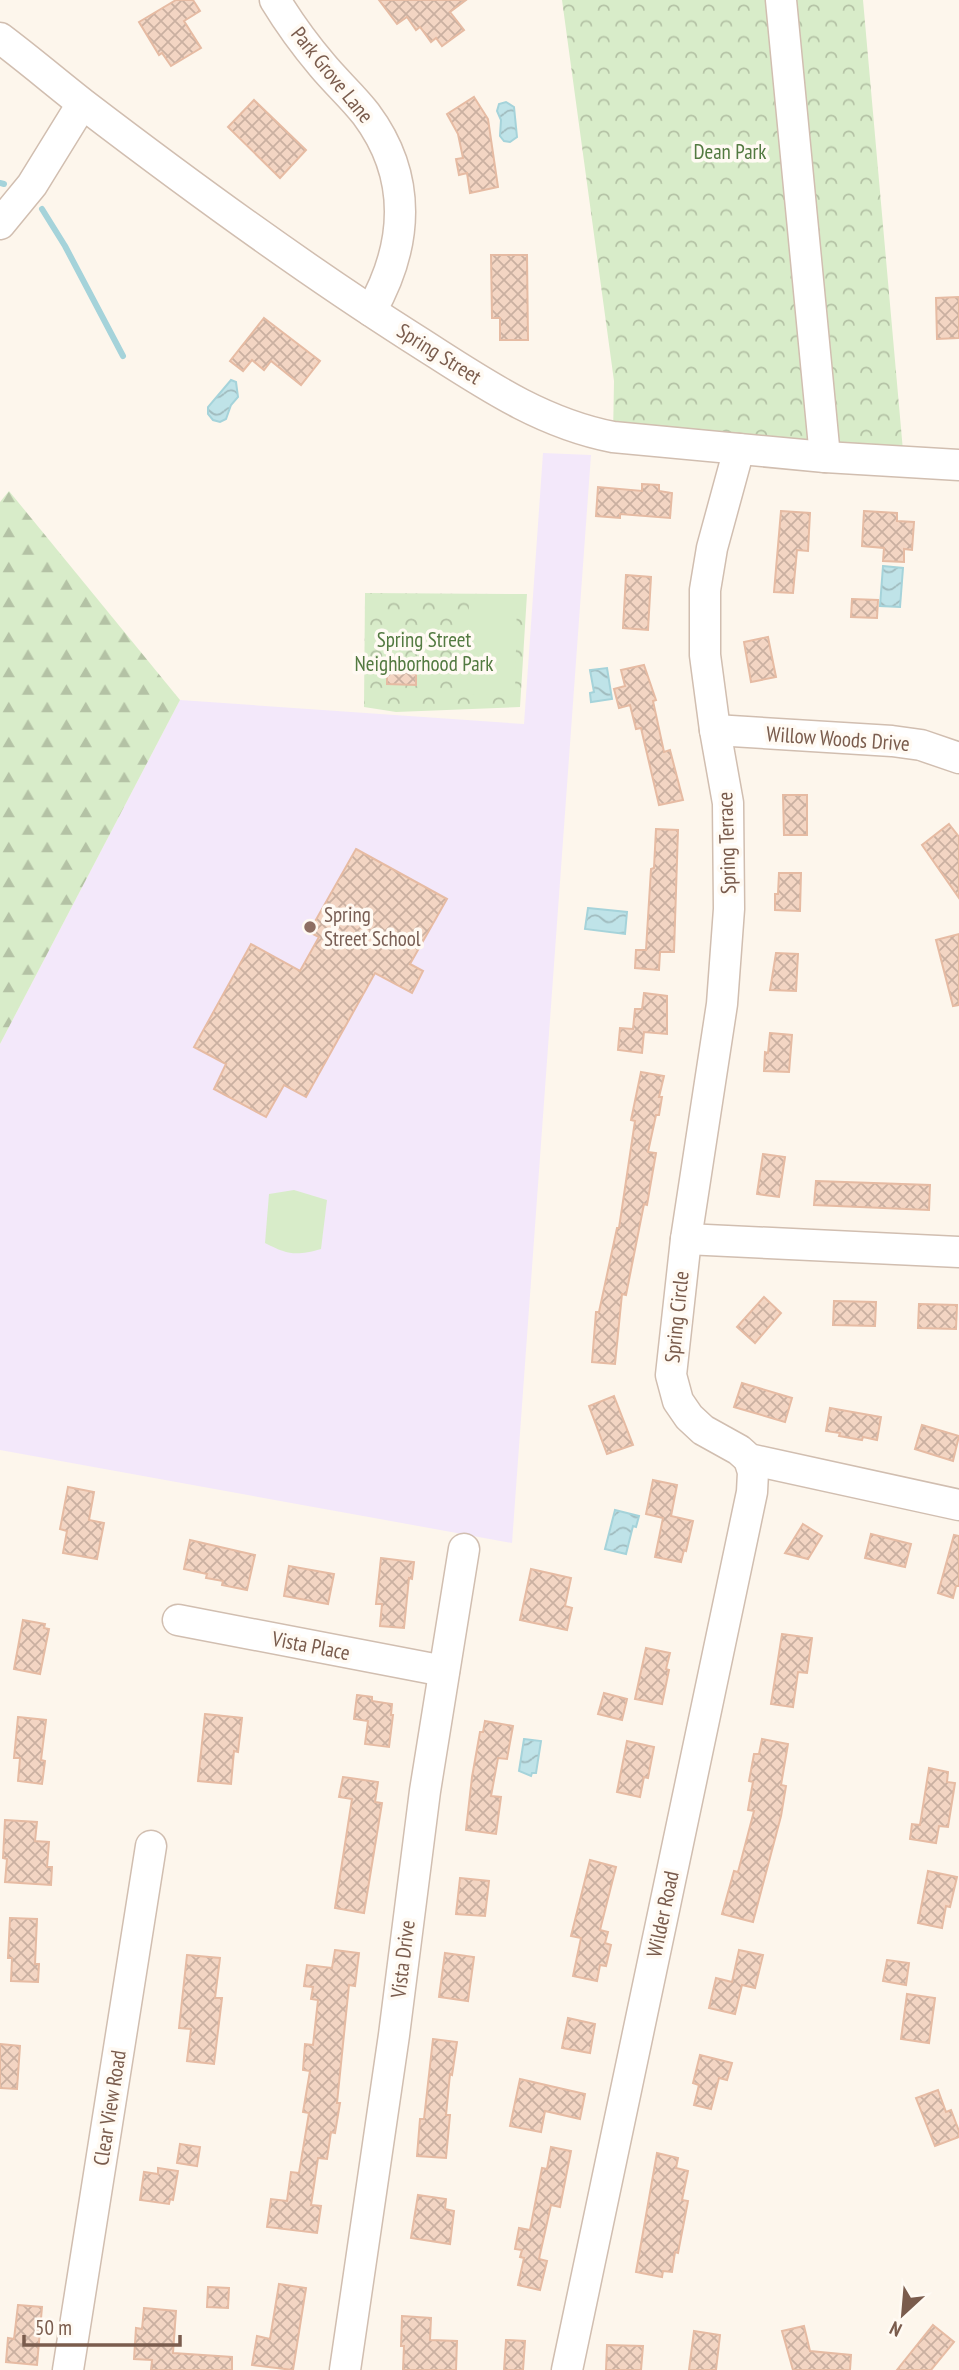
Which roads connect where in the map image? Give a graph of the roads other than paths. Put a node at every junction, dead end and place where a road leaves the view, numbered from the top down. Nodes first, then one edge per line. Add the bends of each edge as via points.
1 (275, 0) edge
2 (781, 0) edge
3 (0, 38) edge
4 (82, 104) junction
5 (0, 225) edge
6 (370, 311) junction
7 (739, 449) junction
8 (825, 457) junction
9 (959, 465) edge
10 (715, 730) junction
11 (959, 758) edge
12 (686, 1239) junction
13 (959, 1252) edge
14 (748, 1459) junction
15 (959, 1505) edge
16 (464, 1549) dead end
17 (178, 1620) dead end
18 (444, 1671) junction
19 (151, 1846) dead end
20 (68, 2370) edge
21 (345, 2370) edge
22 (567, 2370) edge

1 - 6 street, Park Grove Lane via 321,64 365,112 391,164 400,204 399,237 391,270
2 - 8 street
3 - 4 street, Spring Street
4 - 5 street via 32,185
4 - 6 street, Spring Street
6 - 7 street, Spring Street via 478,380 564,425 613,437
7 - 8 street, Spring Street
7 - 10 street, Spring Terrace via 705,590 705,655
8 - 9 street, Spring Street
10 - 11 street, Willow Woods Drive via 921,745
10 - 12 street, Spring Terrace via 728,803 729,909 722,1004
12 - 13 street
12 - 14 street, Spring Circle via 671,1375 678,1401 703,1430
14 - 15 street, Spring Circle
14 - 22 street, Wilder Road via 752,1492
16 - 18 street, Vista Drive
17 - 18 street, Vista Place
18 - 21 street, Vista Drive
19 - 20 street, Clear View Road

